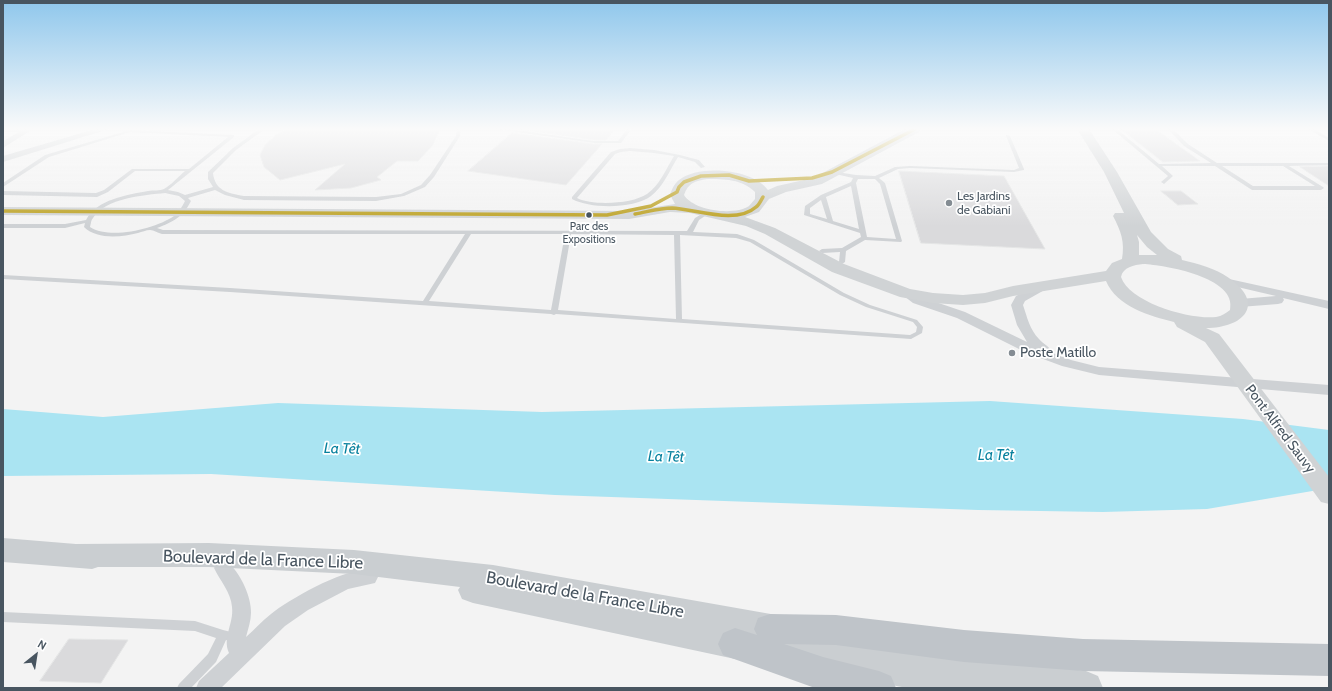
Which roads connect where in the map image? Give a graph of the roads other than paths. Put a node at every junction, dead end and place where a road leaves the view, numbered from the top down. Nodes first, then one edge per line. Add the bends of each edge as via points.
1 (39, 161) edge
2 (201, 161) edge
3 (221, 161) edge
4 (442, 161) edge
5 (606, 161) edge
6 (673, 161) edge
7 (695, 161) edge
8 (853, 161) edge
9 (1019, 161) edge
10 (1091, 161) edge
11 (1104, 161) edge
12 (1154, 161) edge
13 (1209, 161) edge
14 (1329, 164) edge
15 (1159, 165) junction
16 (1285, 165) junction
17 (1216, 166) junction
18 (190, 170) junction
19 (702, 172) junction
20 (832, 172) junction
21 (856, 177) junction
22 (876, 178) junction
23 (749, 181) junction
24 (1164, 182) dead end
25 (853, 183) junction
26 (3, 185) edge
27 (215, 188) junction
28 (163, 192) junction
29 (676, 192) junction
30 (3, 193) edge
31 (823, 196) junction
32 (185, 197) junction
33 (762, 200) junction
34 (691, 209) junction
35 (3, 211) edge
36 (182, 213) junction
37 (607, 215) junction
38 (713, 215) junction
39 (91, 216) junction
40 (830, 221) junction
41 (3, 226) edge
42 (152, 228) junction
43 (469, 233) junction
44 (689, 233) junction
45 (568, 234) junction
46 (677, 234) junction
47 (863, 235) junction
48 (842, 256) junction
49 (1130, 260) junction
50 (1193, 267) junction
51 (1113, 275) junction
52 (3, 277) edge
53 (1220, 280) junction
54 (880, 283) junction
55 (1046, 285) junction
56 (906, 292) junction
57 (1129, 298) junction
58 (1310, 301) junction
59 (426, 303) junction
60 (1240, 304) junction
61 (1329, 305) edge
62 (554, 313) junction
63 (679, 321) junction
64 (1214, 330) junction
65 (1067, 364) junction
66 (1329, 390) edge
67 (1329, 495) edge
68 (3, 550) edge
69 (78, 555) junction
70 (223, 568) junction
71 (368, 577) junction
72 (3, 617) edge
73 (770, 629) junction
74 (229, 636) junction
75 (736, 644) junction
76 (240, 657) junction
77 (1329, 660) edge
78 (182, 688) edge
79 (206, 688) edge
80 (879, 688) edge
81 (993, 688) edge
82 (1086, 688) edge

1 - 26 lane
2 - 18 lane
3 - 27 lane via 210,173 210,180
4 - 27 lane via 423,186 402,195 376,199 244,198
5 - 6 lane via 574,198 577,201 606,204 640,200 649,195
7 - 19 lane via 698,162
8 - 20 main road
9 - 22 lane via 1022,169 1014,171 910,166 897,168
10 - 49 main road via 1129,233 1133,247
11 - 50 main road via 1143,234 1155,248
12 - 15 lane
13 - 17 lane
14 - 16 lane
15 - 17 lane
15 - 24 lane via 1171,176
16 - 17 lane
16 - 17 lane via 1321,188 1252,188
18 - 28 lane
18 - 30 lane via 134,170 97,195
19 - 23 main road via 729,175
19 - 29 main road via 684,182
20 - 21 lane
20 - 23 main road via 812,178
20 - 33 main road via 817,181 782,189
21 - 22 lane
21 - 25 lane
22 - 47 lane via 882,183 899,241
23 - 33 main road via 762,191
25 - 31 lane
25 - 47 lane
27 - 32 lane
28 - 32 lane
28 - 39 lane via 126,197 108,204
29 - 34 main road via 682,204
29 - 37 main road via 651,206
31 - 40 lane
31 - 40 lane via 807,207 807,215
32 - 36 lane via 188,201 187,207
33 - 38 main road via 754,209 745,212
33 - 48 main road via 766,218 773,224 822,251
34 - 37 main road via 670,208 629,215
34 - 38 main road
35 - 39 main road
36 - 37 main road
36 - 39 main road
36 - 42 lane
38 - 44 lane via 697,219
38 - 54 main road via 764,228 838,268
39 - 41 lane via 65,226
39 - 42 lane via 87,227 93,232 135,232
40 - 47 lane
42 - 43 lane via 162,232
43 - 45 lane
43 - 59 lane
44 - 46 lane
44 - 63 lane via 737,236 752,241 842,294 868,306 915,321 920,327 919,333 911,337
45 - 46 lane
45 - 62 lane
46 - 63 lane
47 - 48 lane
48 - 54 main road
49 - 50 main road via 1159,259
49 - 51 main road via 1121,263
50 - 53 main road
51 - 55 main road
51 - 57 main road via 1115,282
52 - 59 lane
53 - 58 street
53 - 60 main road via 1237,296
54 - 56 main road
55 - 56 main road via 963,300 933,298
55 - 57 main road via 1095,288
55 - 65 street via 1020,299 1017,305 1027,335 1038,347
56 - 65 street via 916,300 961,315
57 - 64 main road via 1155,312
58 - 60 street via 1263,300
58 - 61 street
59 - 62 lane
60 - 64 main road via 1238,312
62 - 63 lane
64 - 67 main road, Pont Alfred Sauvy via 1230,363
65 - 66 street via 1099,371
68 - 69 main road, Boulevard de la France Libre
69 - 70 main road, Boulevard de la France Libre
69 - 73 main road, Boulevard de la France Libre via 209,555 354,562 433,570 493,578
70 - 71 main road, Boulevard de la France Libre
70 - 74 street via 236,586 240,601 241,620
71 - 75 main road, Boulevard de la France Libre via 487,592
71 - 76 street via 345,582 301,604 278,620
72 - 74 lane via 195,626
73 - 77 highway via 836,630 964,646 1083,655
73 - 82 main road, Boulevard de la France Libre
74 - 76 street
74 - 78 lane via 212,658
75 - 80 highway via 822,674
75 - 81 main road, Boulevard de la France Libre via 785,650
76 - 79 street

